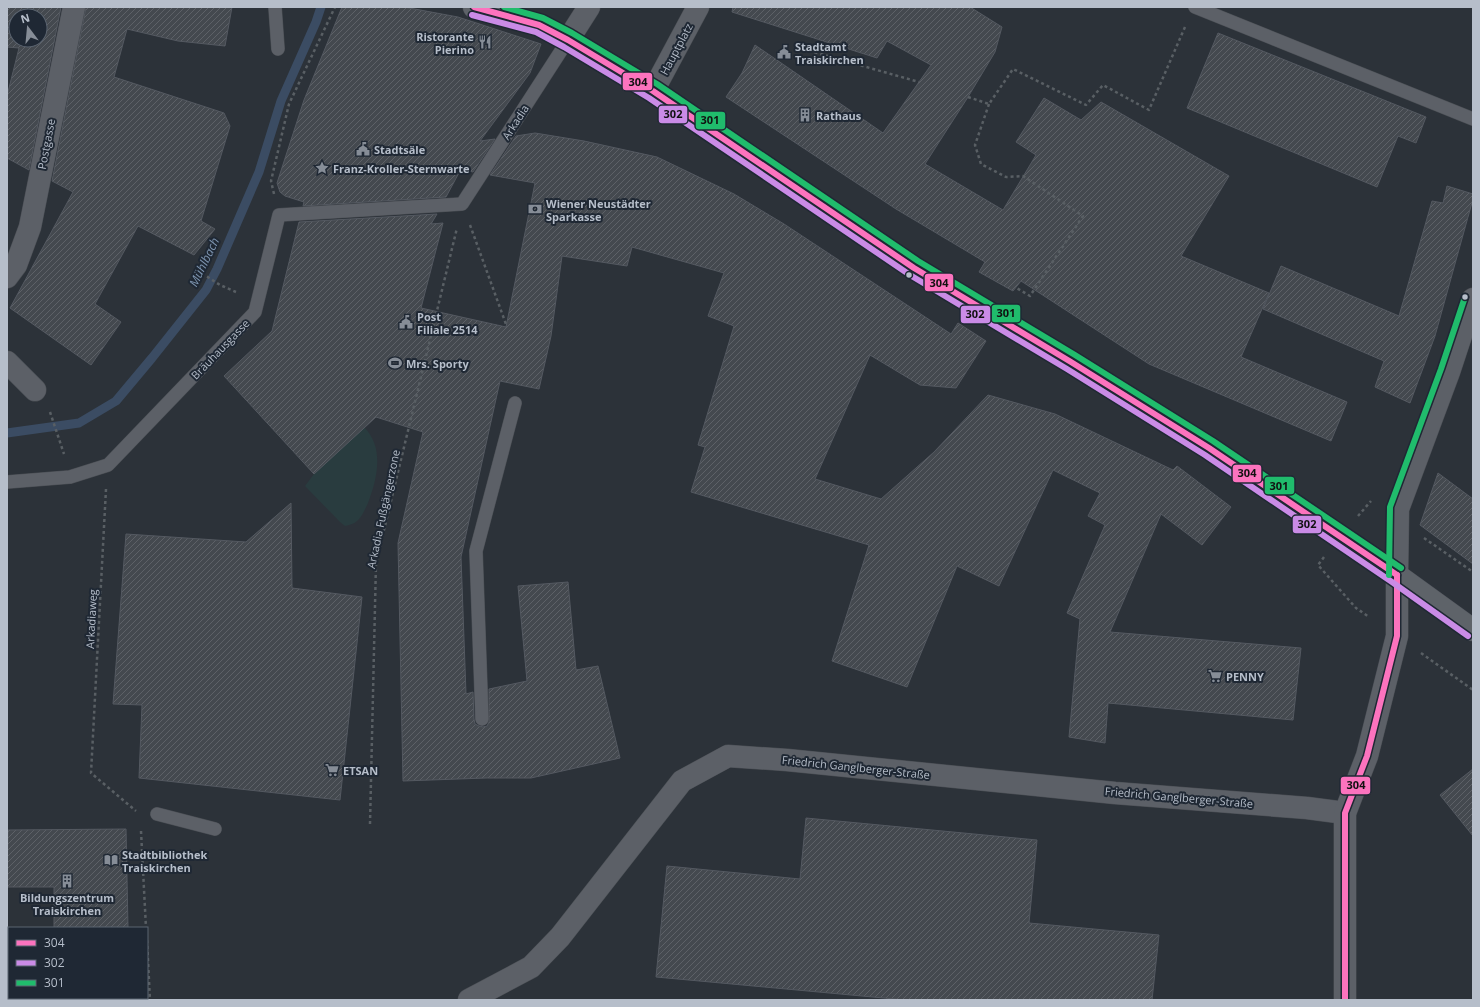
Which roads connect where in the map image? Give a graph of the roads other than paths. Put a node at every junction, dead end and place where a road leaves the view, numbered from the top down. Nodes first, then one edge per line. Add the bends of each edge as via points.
1 (74, 7) edge
2 (275, 7) edge
3 (474, 7) edge
4 (589, 7) edge
5 (698, 7) edge
6 (1195, 7) edge
7 (568, 40) junction
8 (278, 49) dead end
9 (653, 91) junction
10 (1473, 119) edge
11 (279, 215) joint
12 (7, 277) edge
13 (1473, 299) edge
14 (7, 362) edge
15 (35, 390) dead end
16 (515, 403) dead end
17 (7, 482) edge
18 (1398, 575) junction
19 (1473, 630) edge
20 (482, 719) dead end
21 (158, 814) dead end
22 (1345, 814) junction
23 (215, 829) dead end
24 (470, 1000) edge
25 (1345, 1000) edge

1 - 12 street, Postgasse via 30,227 16,265
2 - 8 lane
3 - 7 main road via 539,25
4 - 7 street
5 - 9 street, Hauptplatz
6 - 10 lane
7 - 9 main road
7 - 11 lane, Arkadia via 462,204
9 - 18 main road via 914,268 1209,448
11 - 17 lane, Bräuhausgasse via 255,312 108,465 70,477
13 - 18 street via 1398,509
14 - 15 street
16 - 20 lane via 476,551
18 - 19 main road
18 - 22 street via 1397,636 1367,756
21 - 23 lane
22 - 24 street, Friedrich Ganglberger-Straße via 1307,808 1115,793 728,756 682,781 560,938 531,968
22 - 25 street

